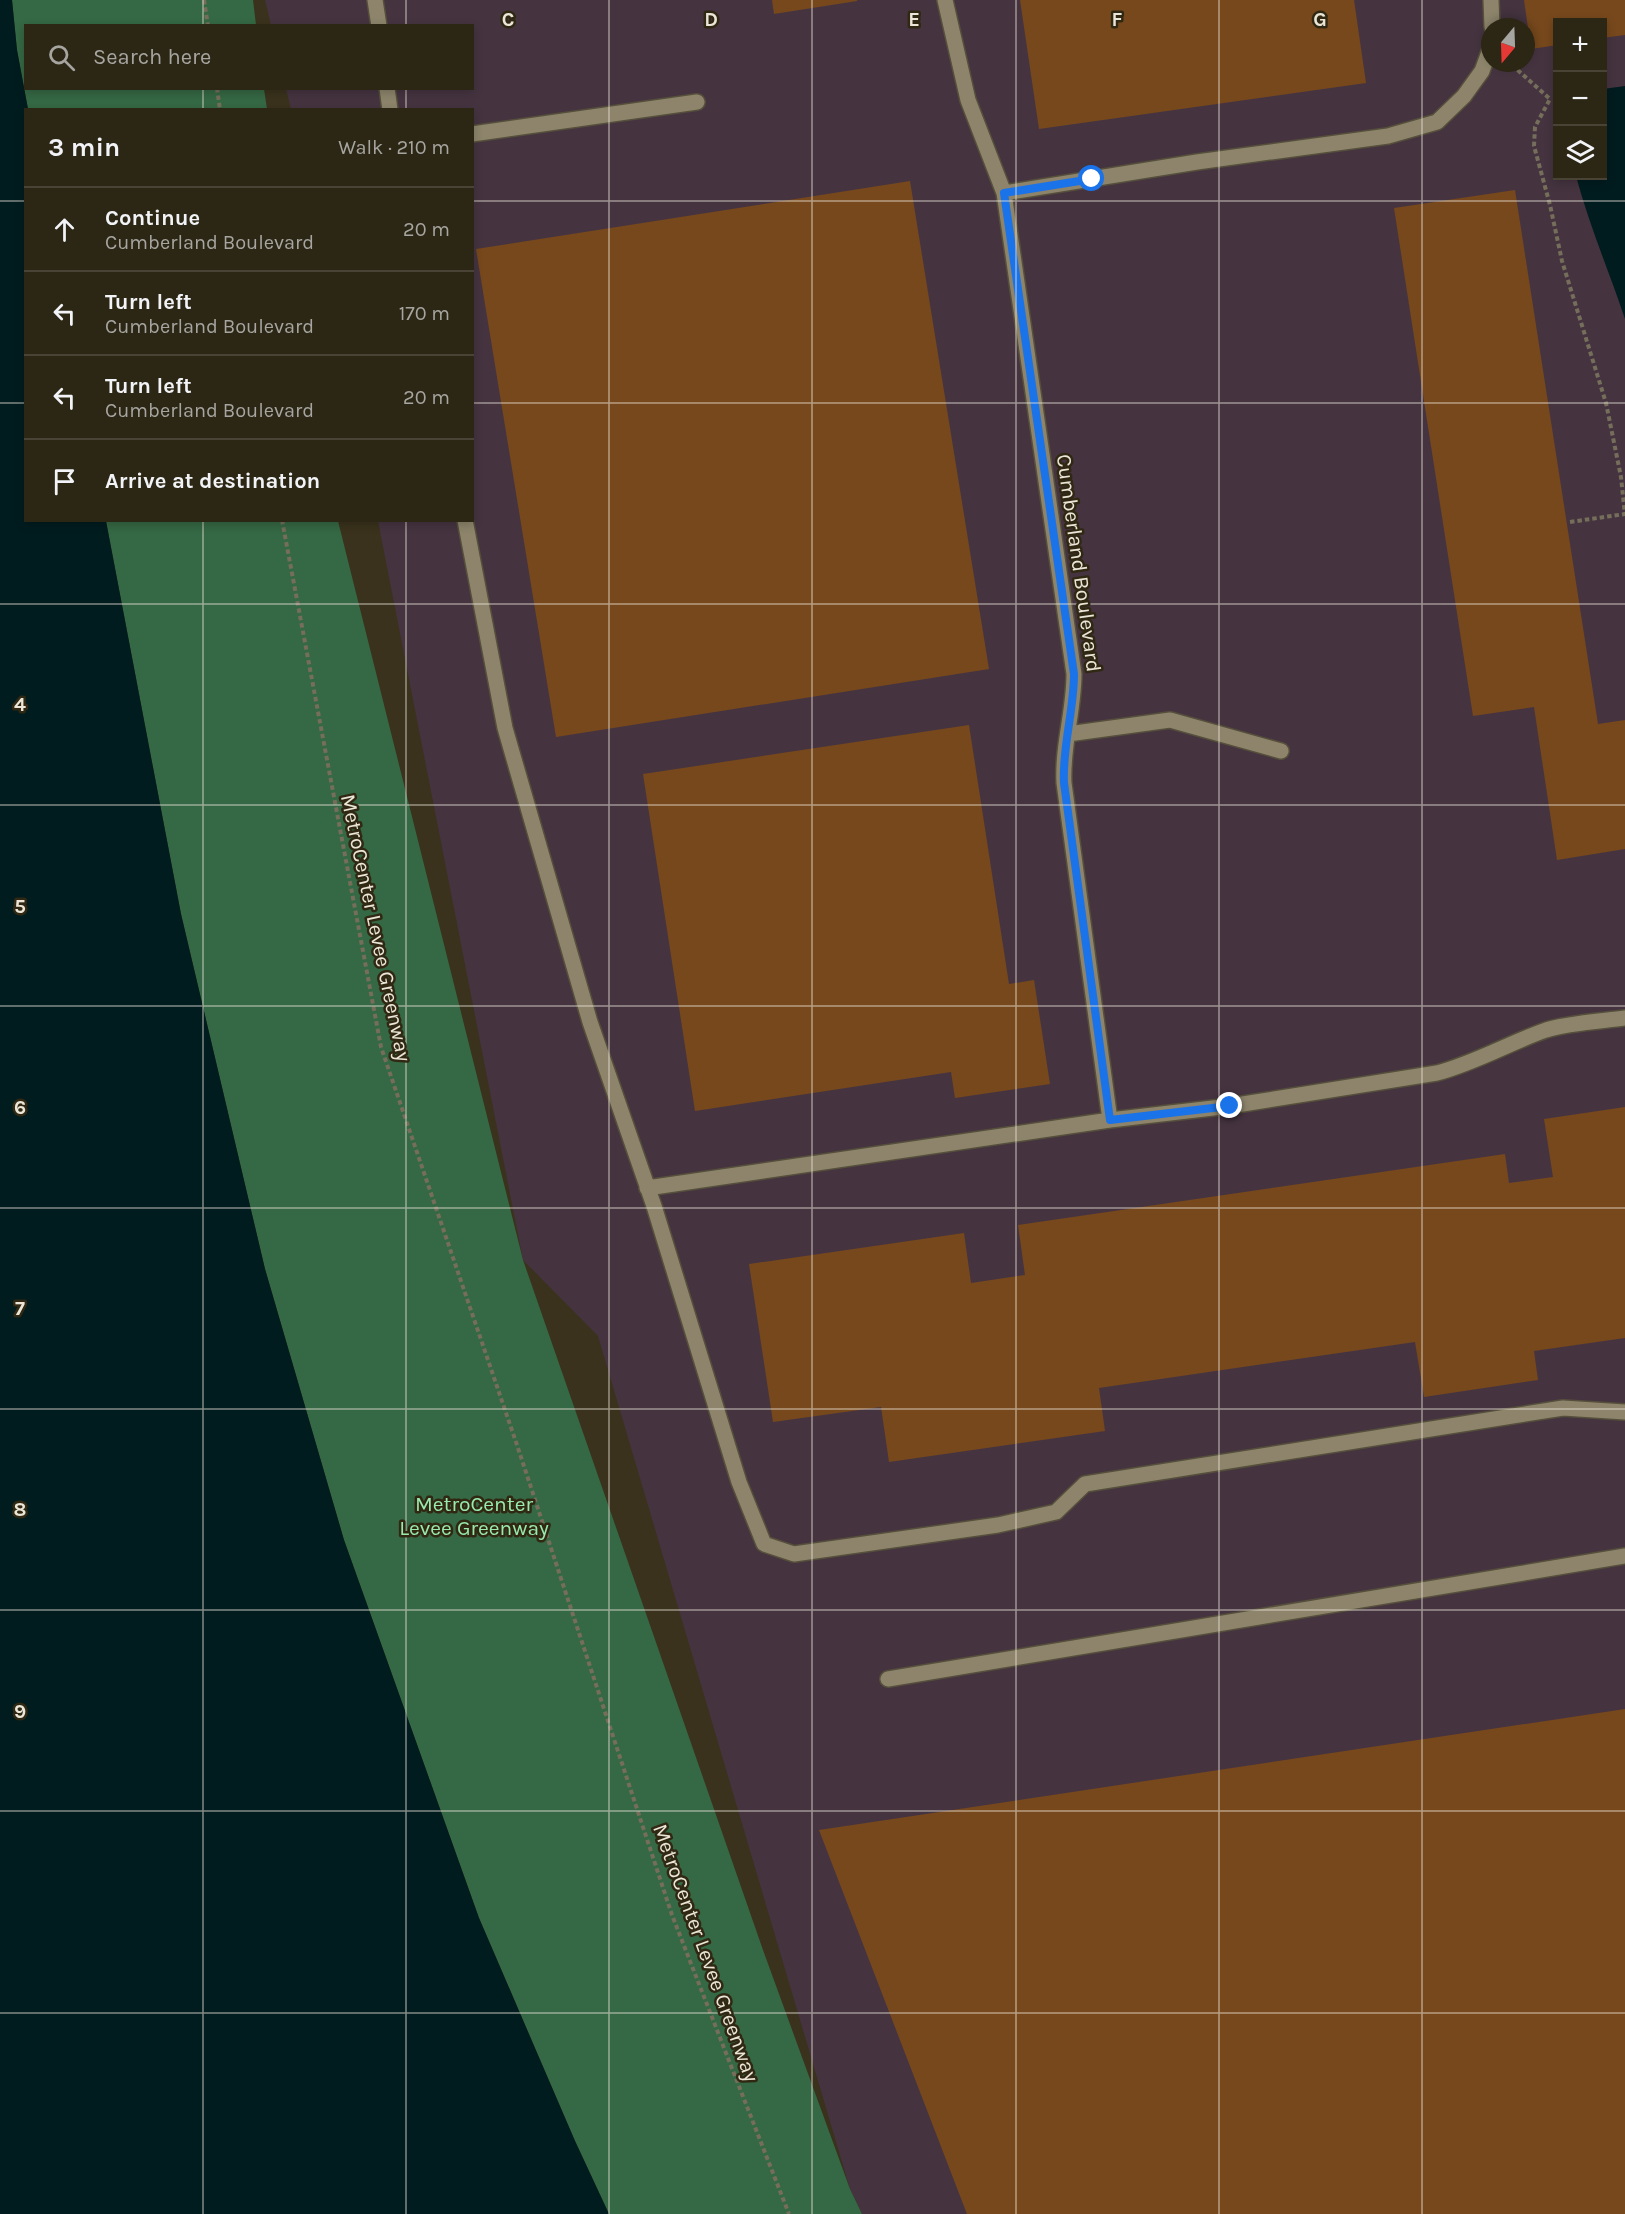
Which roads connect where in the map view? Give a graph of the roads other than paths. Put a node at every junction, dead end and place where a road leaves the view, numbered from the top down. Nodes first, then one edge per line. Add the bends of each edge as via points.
1 (375, 0) edge
2 (945, 0) edge
3 (1491, 0) edge
4 (1492, 18) edge
5 (379, 24) edge
6 (1481, 72) edge
7 (387, 90) edge
8 (697, 102) dead end
9 (390, 108) edge
10 (474, 134) edge
11 (1004, 193) junction
12 (465, 522) edge
13 (1068, 735) junction
14 (1281, 751) dead end
15 (1625, 1018) edge
16 (1110, 1120) junction
17 (647, 1188) junction
18 (1625, 1412) edge
19 (1625, 1556) edge
20 (888, 1679) dead end

1 - 5 lane
2 - 11 lane, Cumberland Boulevard via 968,100
3 - 4 lane
6 - 11 lane via 1437,122 1388,136
7 - 9 lane
8 - 10 lane
11 - 13 lane, Cumberland Boulevard via 1074,674
12 - 17 lane via 505,728 590,1022
13 - 14 lane via 1170,720
13 - 16 lane, Cumberland Boulevard via 1064,783
15 - 16 lane via 1548,1029 1437,1073 1230,1106
16 - 17 lane
17 - 18 lane via 740,1482 764,1544 794,1554 998,1525 1056,1512 1086,1484 1563,1408
19 - 20 lane

